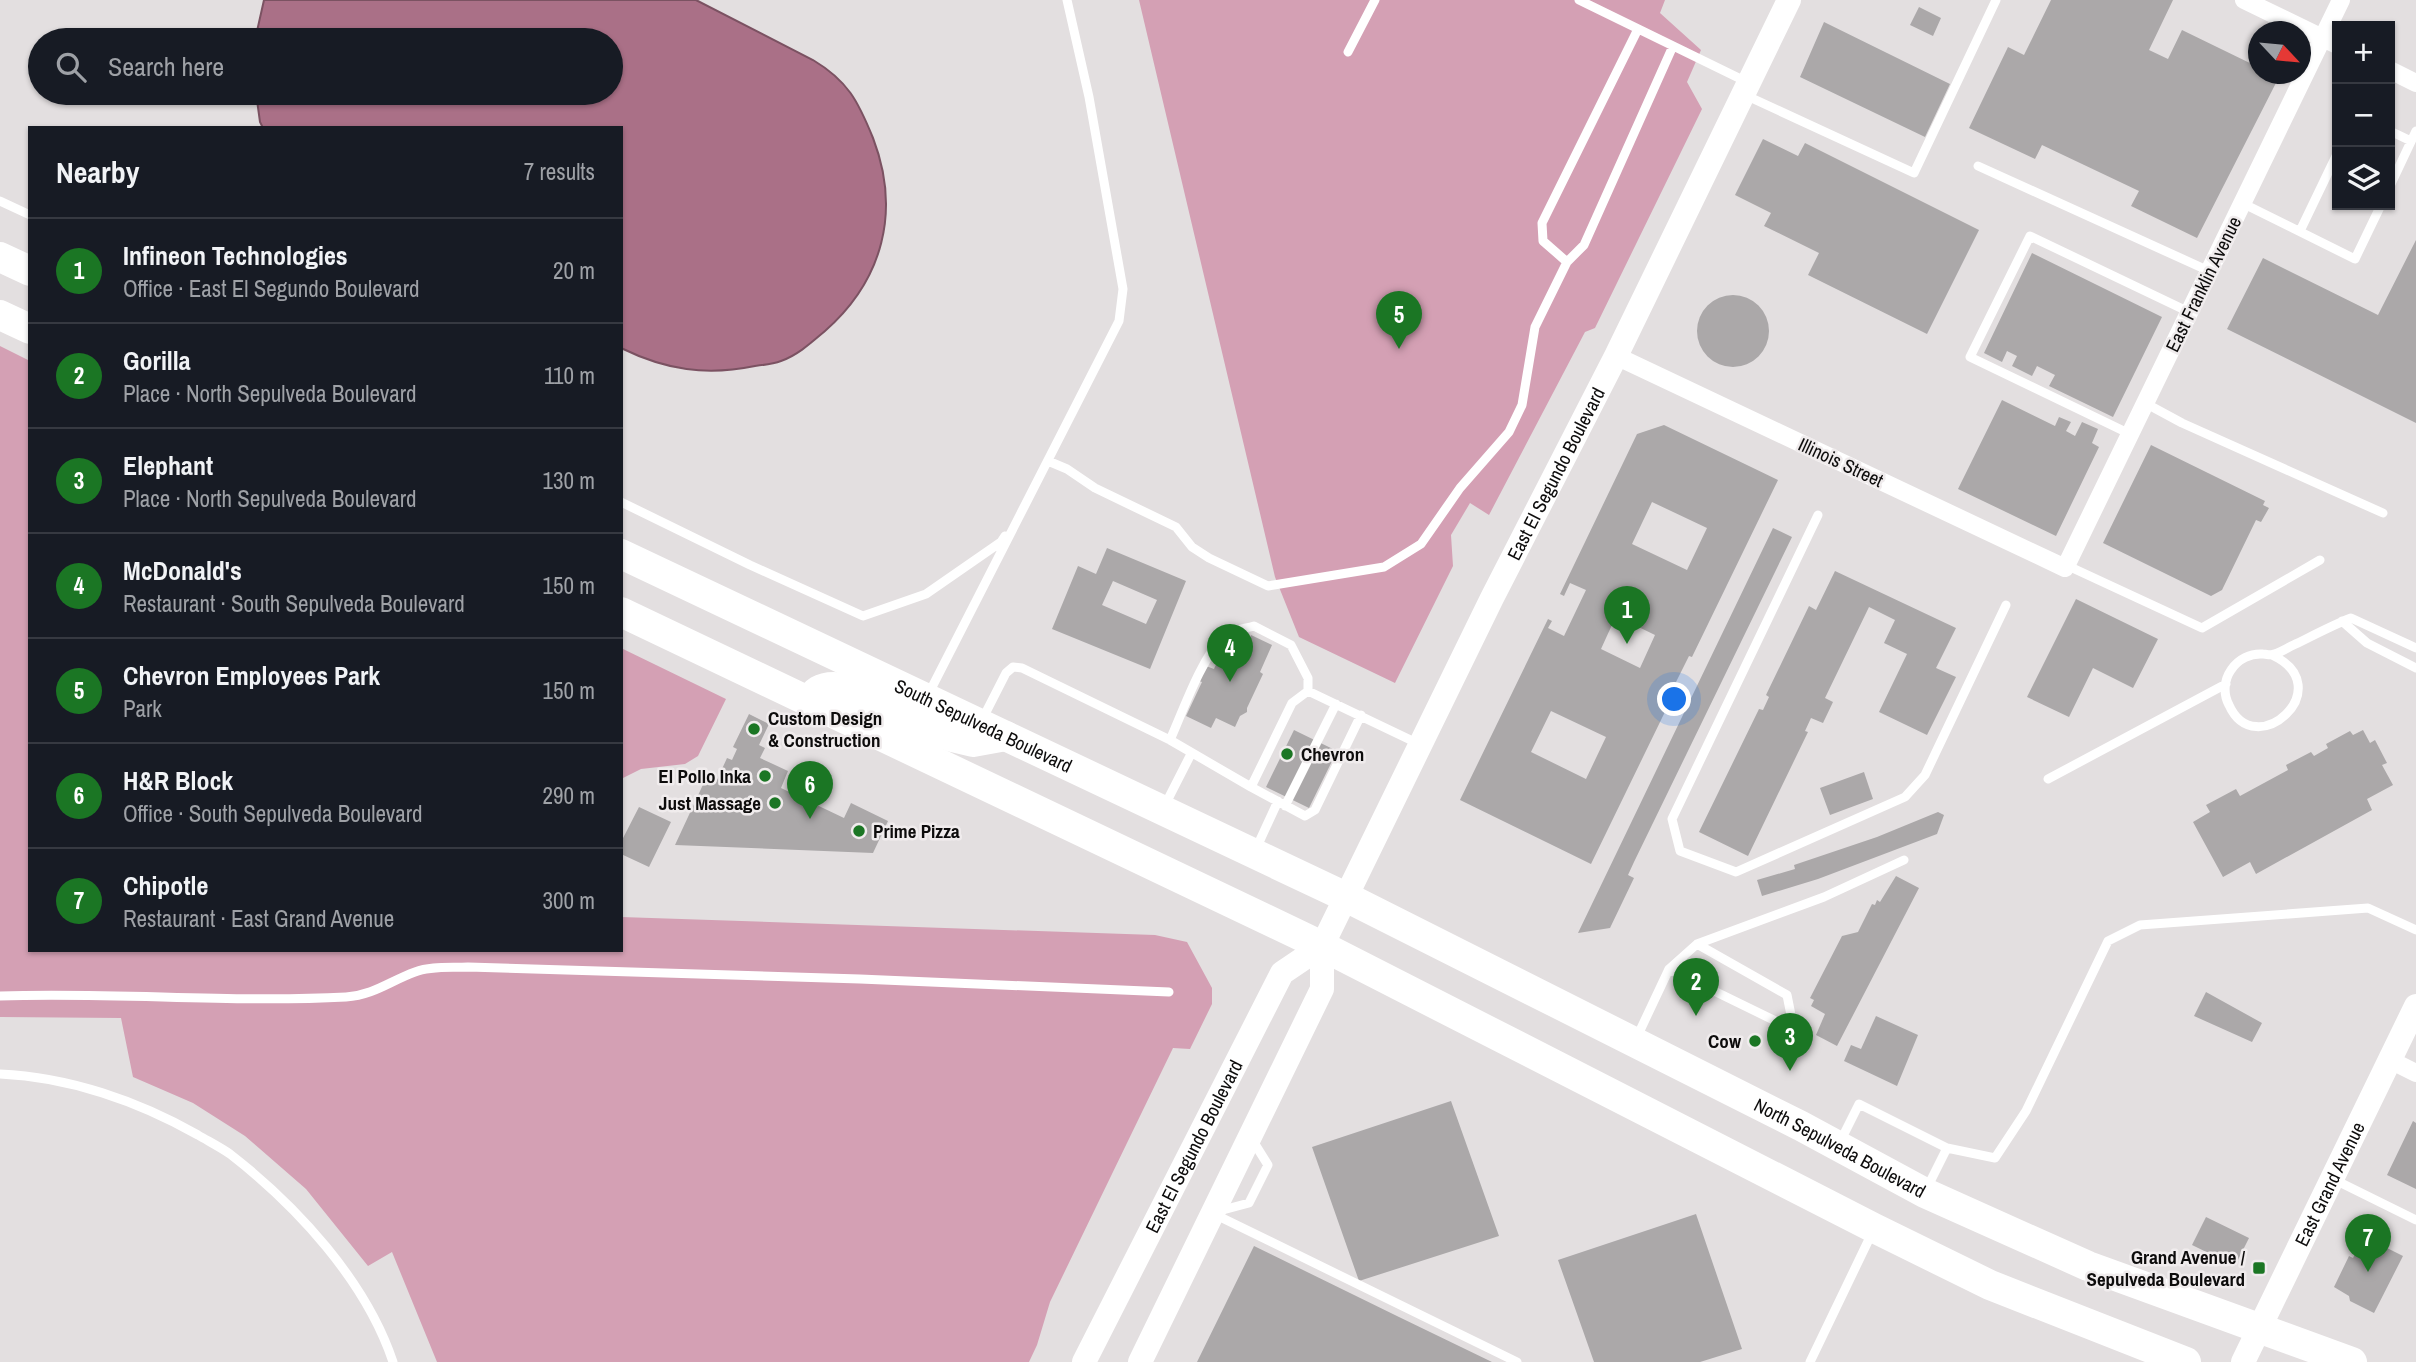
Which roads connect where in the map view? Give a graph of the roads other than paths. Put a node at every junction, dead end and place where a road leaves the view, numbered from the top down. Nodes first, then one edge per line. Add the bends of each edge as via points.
1 (1067, 0) edge
2 (1375, 0) edge
3 (1579, 0) edge
4 (1789, 0) edge
5 (1996, 0) edge
6 (2244, 0) edge
7 (2341, 0) edge
8 (1638, 29) junction
9 (2330, 41) edge
10 (1673, 46) junction
11 (1348, 52) dead end
12 (2395, 72) edge
13 (2416, 83) edge
14 (1746, 88) junction
15 (2416, 131) edge
16 (2395, 133) edge
17 (2411, 141) junction
18 (2332, 164) edge
19 (1978, 166) dead end
20 (2395, 175) edge
21 (0, 201) edge
22 (2242, 203) junction
23 (2379, 210) edge
24 (28, 214) edge
25 (2300, 231) junction
26 (0, 257) edge
27 (1567, 262) junction
28 (28, 270) edge
29 (2209, 271) junction
30 (2189, 312) junction
31 (0, 315) edge
32 (28, 328) edge
33 (1616, 356) junction
34 (2145, 403) junction
35 (2130, 434) junction
36 (1048, 461) junction
37 (623, 503) edge
38 (2383, 513) dead end
39 (1818, 515) dead end
40 (1016, 522) junction
41 (623, 555) edge
42 (2320, 560) dead end
43 (2066, 566) junction
44 (2006, 605) dead end
45 (623, 613) edge
46 (2347, 620) junction
47 (2416, 648) edge
48 (2272, 655) junction
49 (2416, 668) edge
50 (2225, 684) junction
51 (1308, 691) junction
52 (926, 698) junction
53 (809, 702) junction
54 (1336, 704) junction
55 (1361, 715) junction
56 (993, 730) junction
57 (1170, 740) junction
58 (1420, 745) junction
59 (1191, 754) junction
60 (2048, 779) dead end
61 (1251, 787) junction
62 (1281, 803) junction
63 (1163, 810) junction
64 (1254, 853) junction
65 (1903, 860) dead end
66 (1346, 897) junction
67 (2416, 930) edge
68 (1697, 944) junction
69 (1322, 946) junction
70 (1670, 969) junction
71 (1169, 992) dead end
72 (0, 996) edge
73 (2416, 1006) edge
74 (1634, 1042) junction
75 (2390, 1060) junction
76 (2416, 1073) edge
77 (0, 1074) edge
78 (1838, 1146) junction
79 (1947, 1148) junction
80 (2332, 1179) junction
81 (1925, 1193) junction
82 (1213, 1213) junction
83 (2416, 1220) edge
84 (1874, 1228) junction
85 (2259, 1329) junction
86 (393, 1362) edge
87 (1084, 1362) edge
88 (1140, 1362) edge
89 (1517, 1362) edge
90 (1810, 1362) edge
91 (2186, 1362) edge
92 (2243, 1362) edge
93 (2352, 1362) edge

1 - 36 lane via 1124,289 1119,321
2 - 11 lane
3 - 8 lane
4 - 14 main road, East El Segundo Boulevard
5 - 14 lane via 1914,173
6 - 9 street
7 - 9 street, East Franklin Avenue
8 - 10 lane
8 - 27 lane via 1542,223 1543,241
9 - 22 street, East Franklin Avenue
10 - 14 lane
10 - 27 lane via 1584,245
12 - 13 street
14 - 33 main road, East El Segundo Boulevard
15 - 17 lane
16 - 17 lane
17 - 20 lane
18 - 25 lane
19 - 29 lane
21 - 24 lane
22 - 25 lane
22 - 29 street, East Franklin Avenue
23 - 25 lane via 2355,259
26 - 28 highway
27 - 36 lane via 1535,327 1522,405 1509,432 1460,488 1421,544 1384,567 1268,586 1209,558 1192,547 1176,527
29 - 30 street, East Franklin Avenue
30 - 34 street, East Franklin Avenue
30 - 35 lane via 2030,236 1970,357
31 - 32 highway
33 - 43 street, Illinois Street
33 - 58 main road, East El Segundo Boulevard
34 - 35 street, East Franklin Avenue
34 - 38 lane
35 - 43 street, East Franklin Avenue
36 - 40 lane
37 - 40 lane via 863,616 926,594 1001,542
39 - 44 lane via 1672,819 1680,851 1736,872 1905,797 1925,775
40 - 52 lane
41 - 52 highway, South Sepulveda Boulevard
42 - 43 lane via 2202,628
45 - 53 highway
46 - 47 lane
46 - 48 lane
46 - 49 lane via 2367,643
48 - 50 lane via 2254,654 2238,662
48 - 50 lane via 2282,660 2298,688 2292,710 2284,718 2264,726 2242,721 2230,709
50 - 60 lane
51 - 54 lane
51 - 57 lane via 1308,678 1291,645 1254,626 1235,631 1225,635 1211,653
51 - 61 lane via 1292,703
52 - 56 highway, South Sepulveda Boulevard
53 - 56 highway via 823,687 834,687 952,737 973,742
53 - 69 highway
54 - 55 lane
54 - 62 lane
55 - 58 lane
55 - 62 lane via 1315,810 1305,816
56 - 57 lane via 1006,673 1013,667
56 - 63 highway, South Sepulveda Boulevard
57 - 59 lane
58 - 66 main road, East El Segundo Boulevard
59 - 61 lane
59 - 63 lane
61 - 62 lane
62 - 64 lane
63 - 64 highway, South Sepulveda Boulevard
64 - 66 highway, South Sepulveda Boulevard
65 - 68 lane via 1824,897
66 - 69 main road, East El Segundo Boulevard
66 - 74 highway, North Sepulveda Boulevard
67 - 79 lane via 2368,908 2140,925 2108,941 2026,1111 1995,1158
68 - 70 lane
68 - 70 lane via 1787,995 1794,1030
69 - 82 main road, East El Segundo Boulevard via 1322,989
69 - 84 highway
69 - 87 main road, East El Segundo Boulevard via 1282,973
70 - 74 lane
71 - 72 lane via 468,967 415,972 378,991 350,996
73 - 75 main road, East Grand Avenue
74 - 78 highway, North Sepulveda Boulevard
75 - 76 street
75 - 80 main road, East Grand Avenue
77 - 86 lane via 103,1092 173,1121 229,1154 282,1200 337,1258 384,1334
78 - 79 lane via 1859,1104
78 - 81 highway, North Sepulveda Boulevard
79 - 81 lane
80 - 83 lane
80 - 85 main road, East Grand Avenue
81 - 85 highway, North Sepulveda Boulevard via 2088,1266
82 - 88 main road, East El Segundo Boulevard
82 - 89 lane
84 - 90 lane
84 - 91 highway via 1990,1285
85 - 92 main road, East Grand Avenue
85 - 93 highway, North Sepulveda Boulevard

